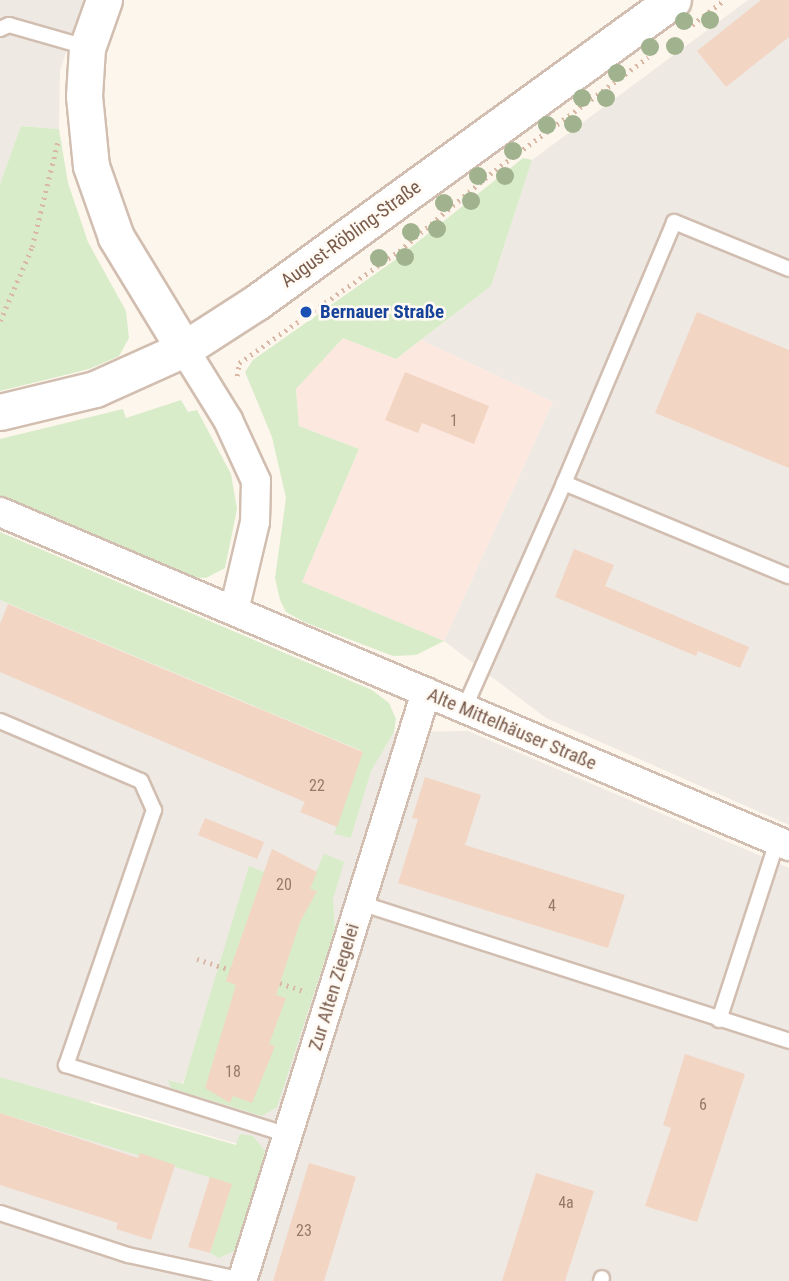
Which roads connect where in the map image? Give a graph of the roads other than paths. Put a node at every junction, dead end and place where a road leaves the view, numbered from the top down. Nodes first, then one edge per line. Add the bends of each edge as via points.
1 (104, 0) edge
2 (681, 14) edge
3 (0, 29) edge
4 (87, 48) junction
5 (789, 269) edge
6 (184, 349) junction
7 (0, 412) edge
8 (564, 483) junction
9 (0, 512) edge
10 (789, 576) edge
11 (234, 611) junction
12 (426, 692) junction
13 (464, 709) junction
14 (0, 721) edge
15 (783, 843) edge
16 (360, 903) junction
17 (719, 1020) junction
18 (789, 1041) edge
19 (288, 1135) junction
20 (0, 1213) edge
21 (242, 1281) edge

1 - 4 street
2 - 6 street, August-Röbling-Straße
3 - 4 lane via 9,25
4 - 6 street via 86,133 98,192 116,237
5 - 8 lane via 674,222
6 - 7 street, August-Röbling-Straße via 95,389
6 - 11 street via 228,420 256,481 255,522
8 - 10 lane
8 - 13 lane
9 - 11 street, Alte Mittelhäuser Straße
11 - 12 street, Alte Mittelhäuser Straße
12 - 13 street, Alte Mittelhäuser Straße
12 - 16 street, Zur Alten Ziegelei
13 - 15 street, Alte Mittelhäuser Straße
14 - 19 lane via 141,781 154,810 66,1065
15 - 17 lane
16 - 17 lane
16 - 19 street, Zur Alten Ziegelei
17 - 18 lane
19 - 21 street, Zur Alten Ziegelei
20 - 21 lane via 128,1255

